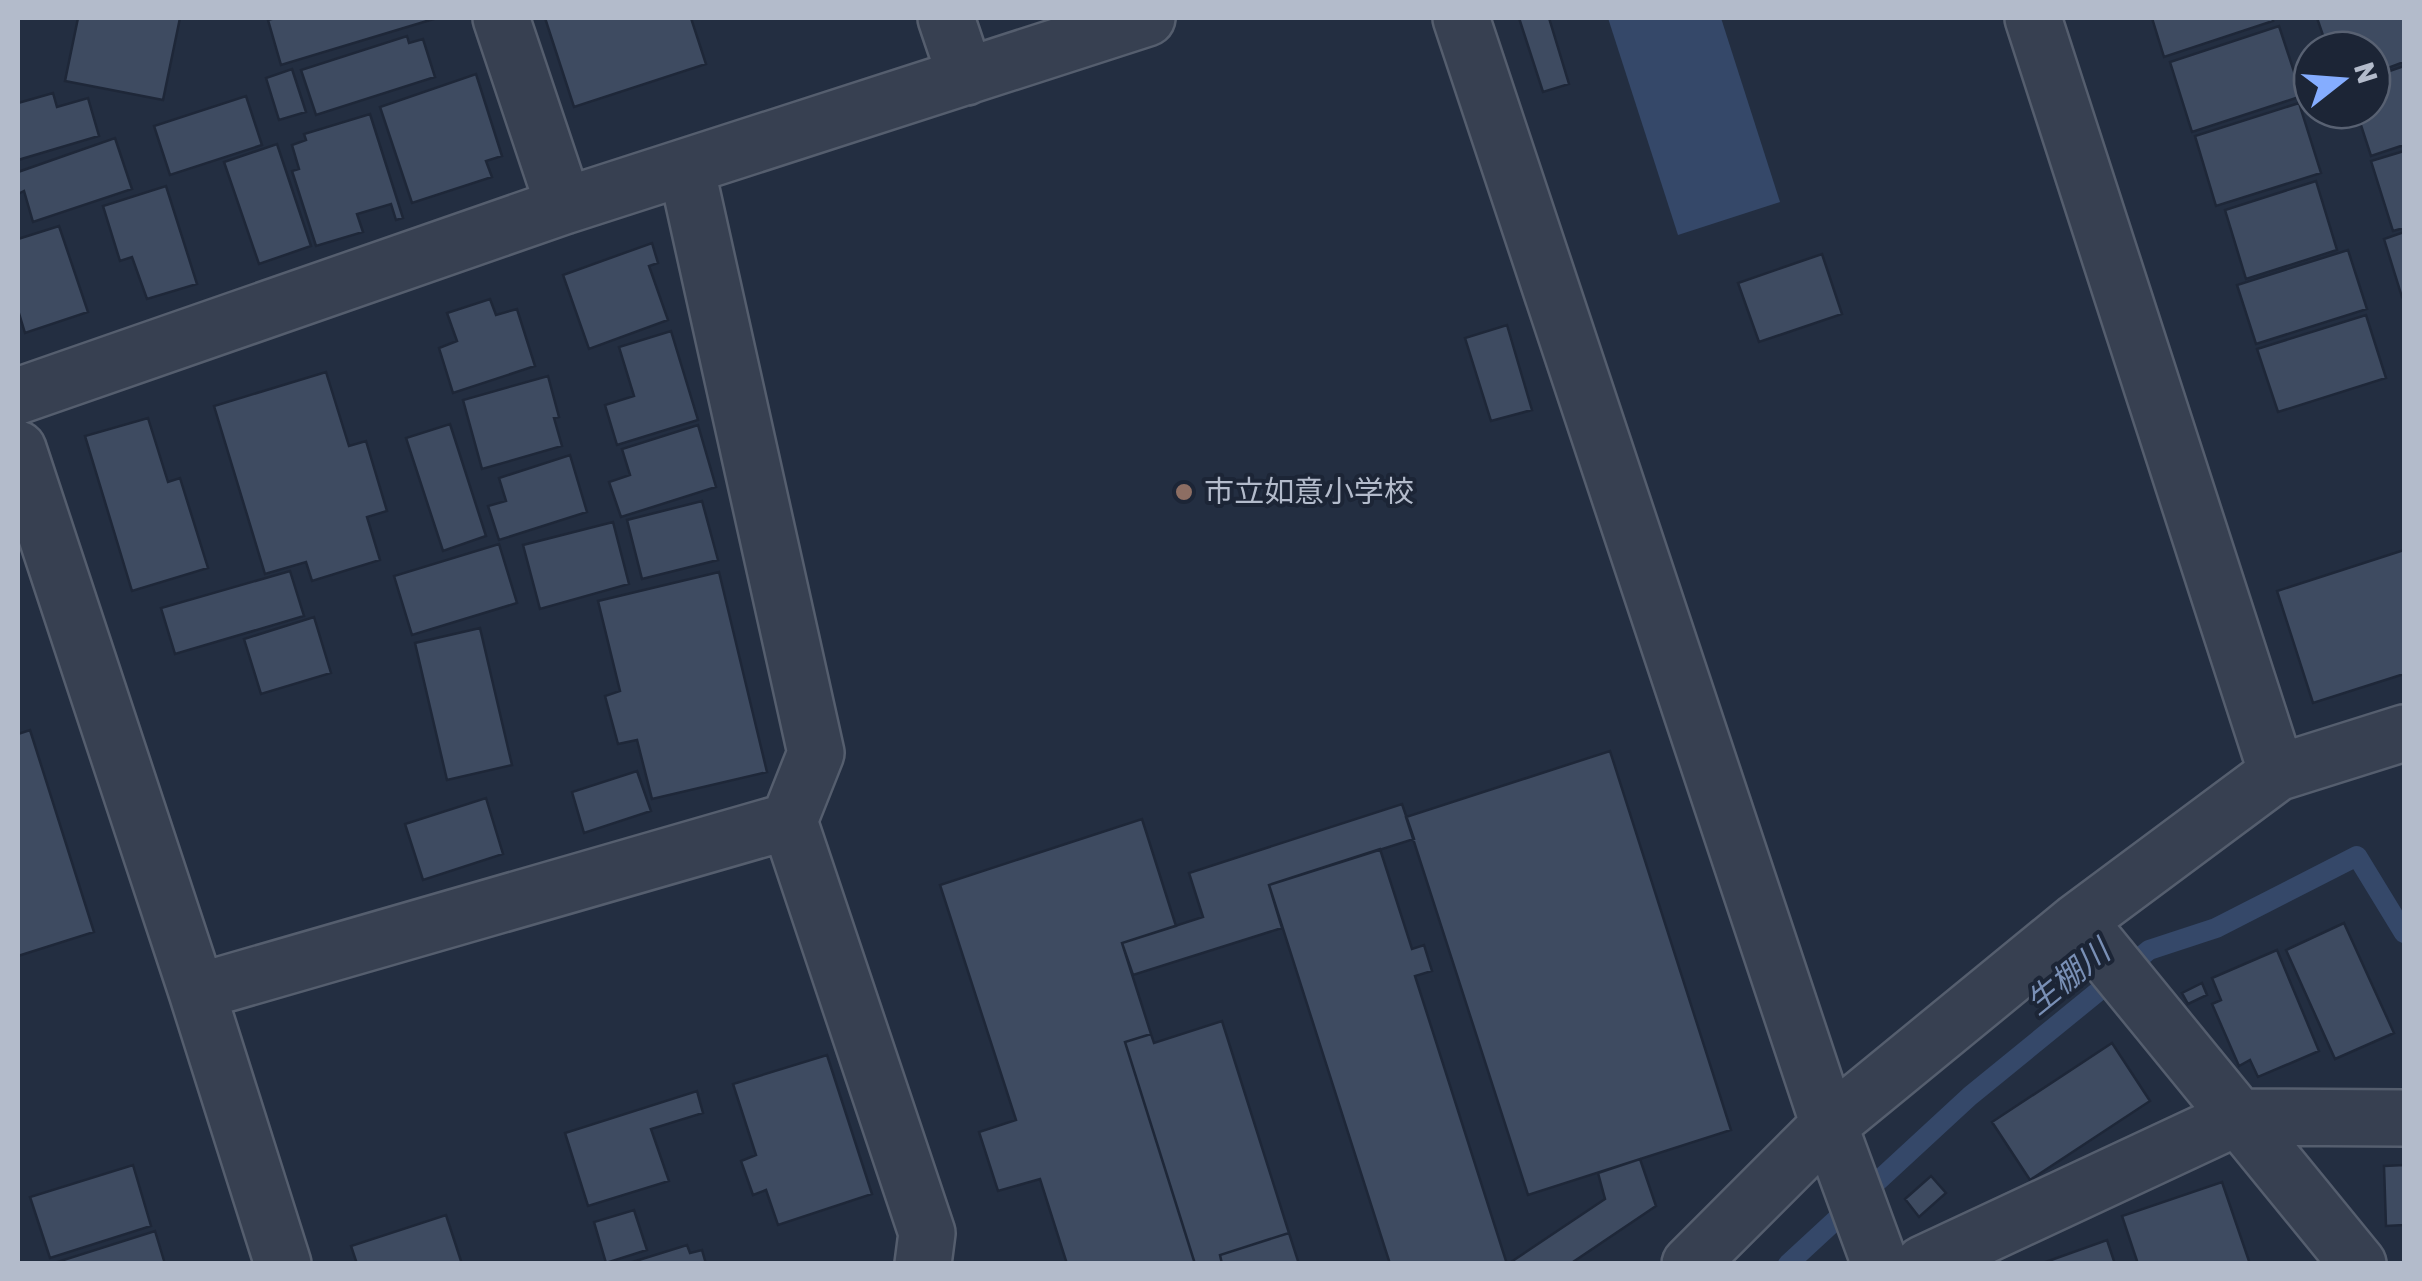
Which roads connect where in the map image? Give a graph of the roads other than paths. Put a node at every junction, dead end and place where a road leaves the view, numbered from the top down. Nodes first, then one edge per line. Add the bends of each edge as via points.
1 (500, 18) edge
2 (946, 18) edge
3 (1147, 18) edge
4 (1461, 18) edge
5 (2032, 18) edge
6 (966, 77) junction
7 (686, 167) junction
8 (564, 206) junction
9 (18, 396) edge
10 (18, 450) edge
11 (2404, 733) edge
12 (2277, 773) junction
13 (789, 821) junction
14 (2084, 928) junction
15 (197, 992) junction
16 (2238, 1117) junction
17 (2404, 1118) edge
18 (1834, 1139) junction
19 (1892, 1258) edge
20 (283, 1264) edge
21 (922, 1264) edge
22 (1690, 1264) edge
23 (2358, 1264) edge

1 - 8 street
2 - 6 street
3 - 6 street
4 - 18 street
5 - 12 street
6 - 7 street
7 - 8 street
7 - 13 street via 816,753
8 - 9 street
10 - 15 street
11 - 12 street
12 - 14 street
13 - 15 street
13 - 21 street via 927,1233
14 - 16 street
14 - 18 street
15 - 20 street
16 - 17 street
16 - 19 street
16 - 23 street
18 - 19 street
18 - 22 street

